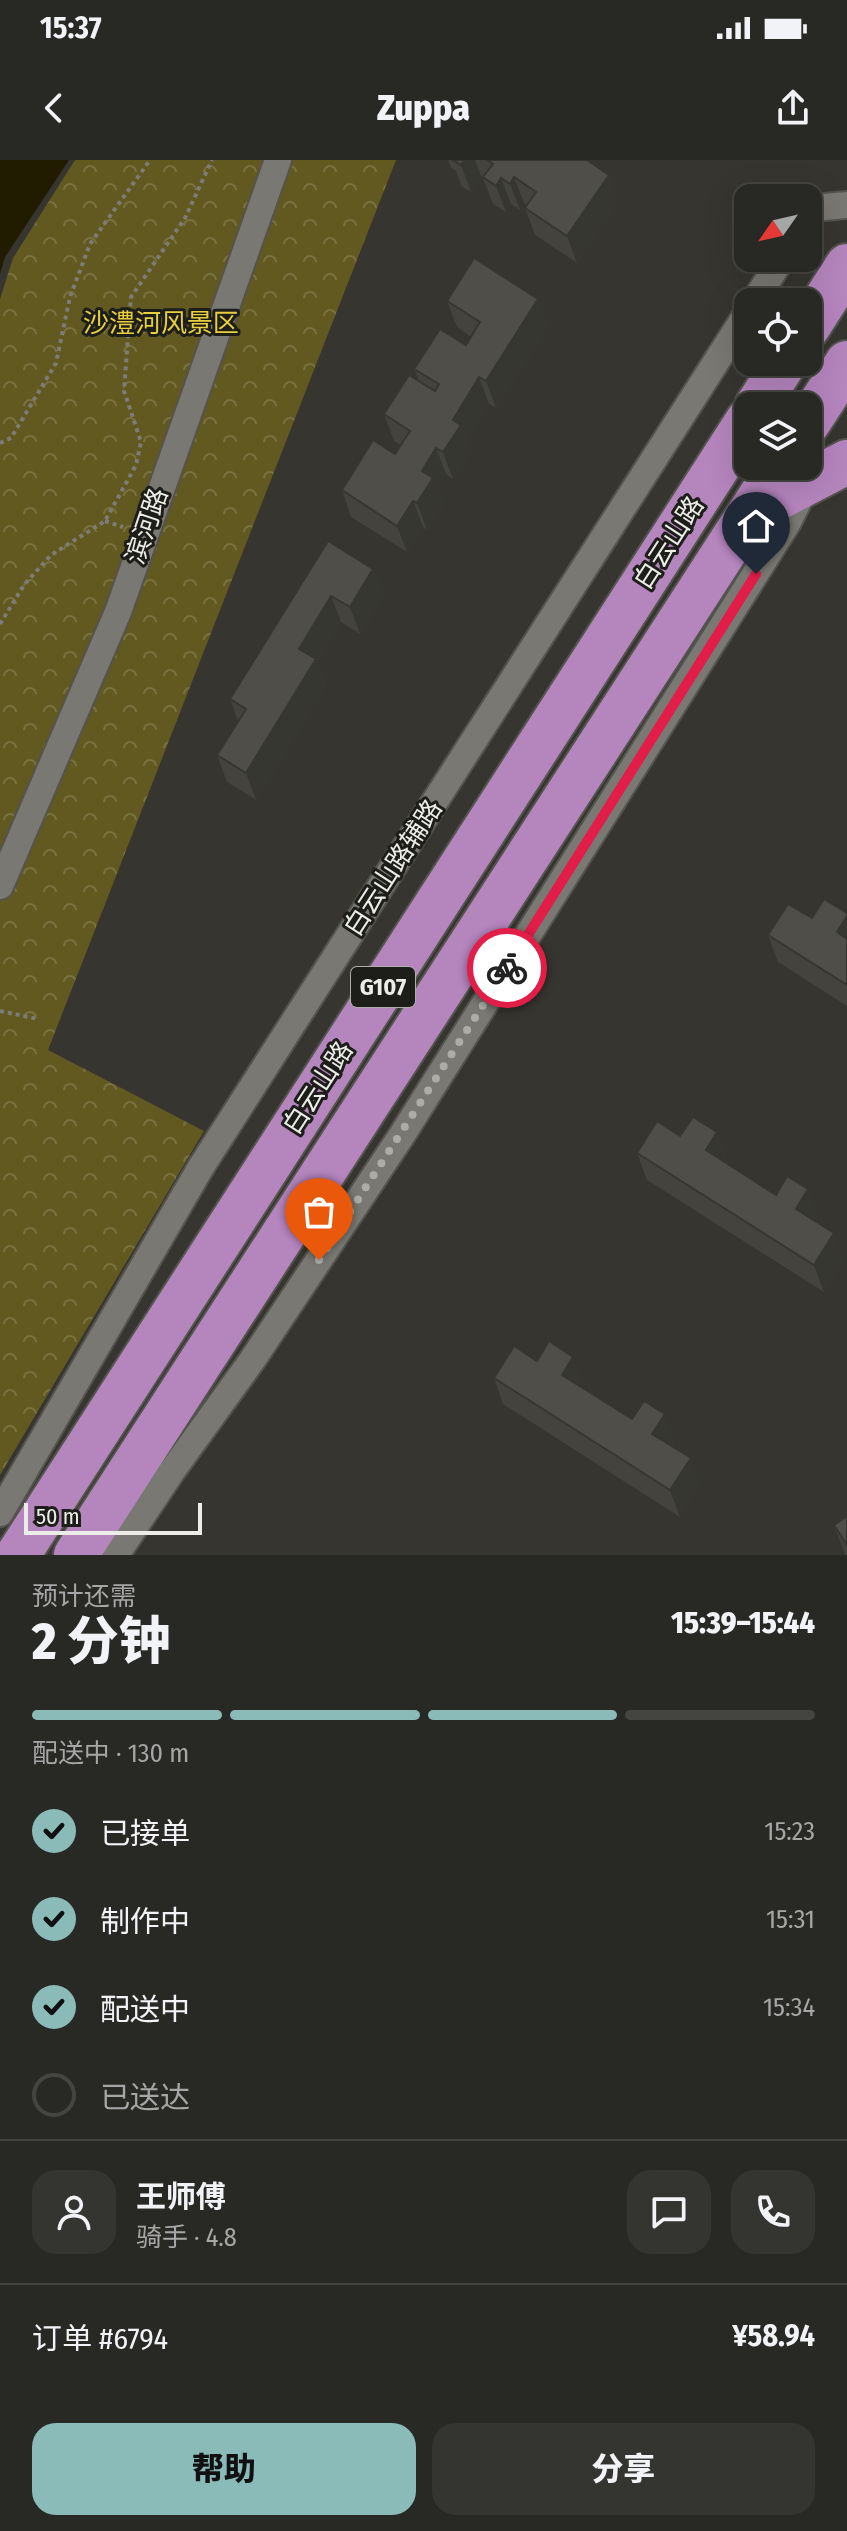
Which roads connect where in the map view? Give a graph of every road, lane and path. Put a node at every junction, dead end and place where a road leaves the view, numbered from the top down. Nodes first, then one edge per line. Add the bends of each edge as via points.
1 (150, 160) edge
2 (212, 160) edge
3 (278, 160) edge
4 (847, 205) edge
5 (822, 207) edge
6 (847, 266) edge
7 (822, 305) edge
8 (734, 334) edge
9 (847, 363) edge
10 (822, 402) edge
11 (734, 442) edge
12 (0, 443) edge
13 (796, 480) edge
14 (807, 480) edge
15 (0, 622) edge
16 (0, 886) edge
17 (0, 1011) edge
18 (38, 1019) dead end
19 (0, 1513) edge
20 (18, 1555) edge
21 (76, 1555) edge
22 (116, 1555) edge

1 - 12 path via 90,244 70,297 56,363 11,438
2 - 15 path via 185,218 131,297 124,391 141,442 136,465 105,521 51,555
3 - 16 street, 滨河路 via 118,612
4 - 5 street
6 - 7 highway
8 - 19 street, 白云山路辅路 via 201,1167
9 - 10 highway
11 - 20 highway, 白云山路 / G107
13 - 21 highway, 白云山路 / G107 via 750,513
14 - 22 street via 788,522 402,1135
17 - 18 path

